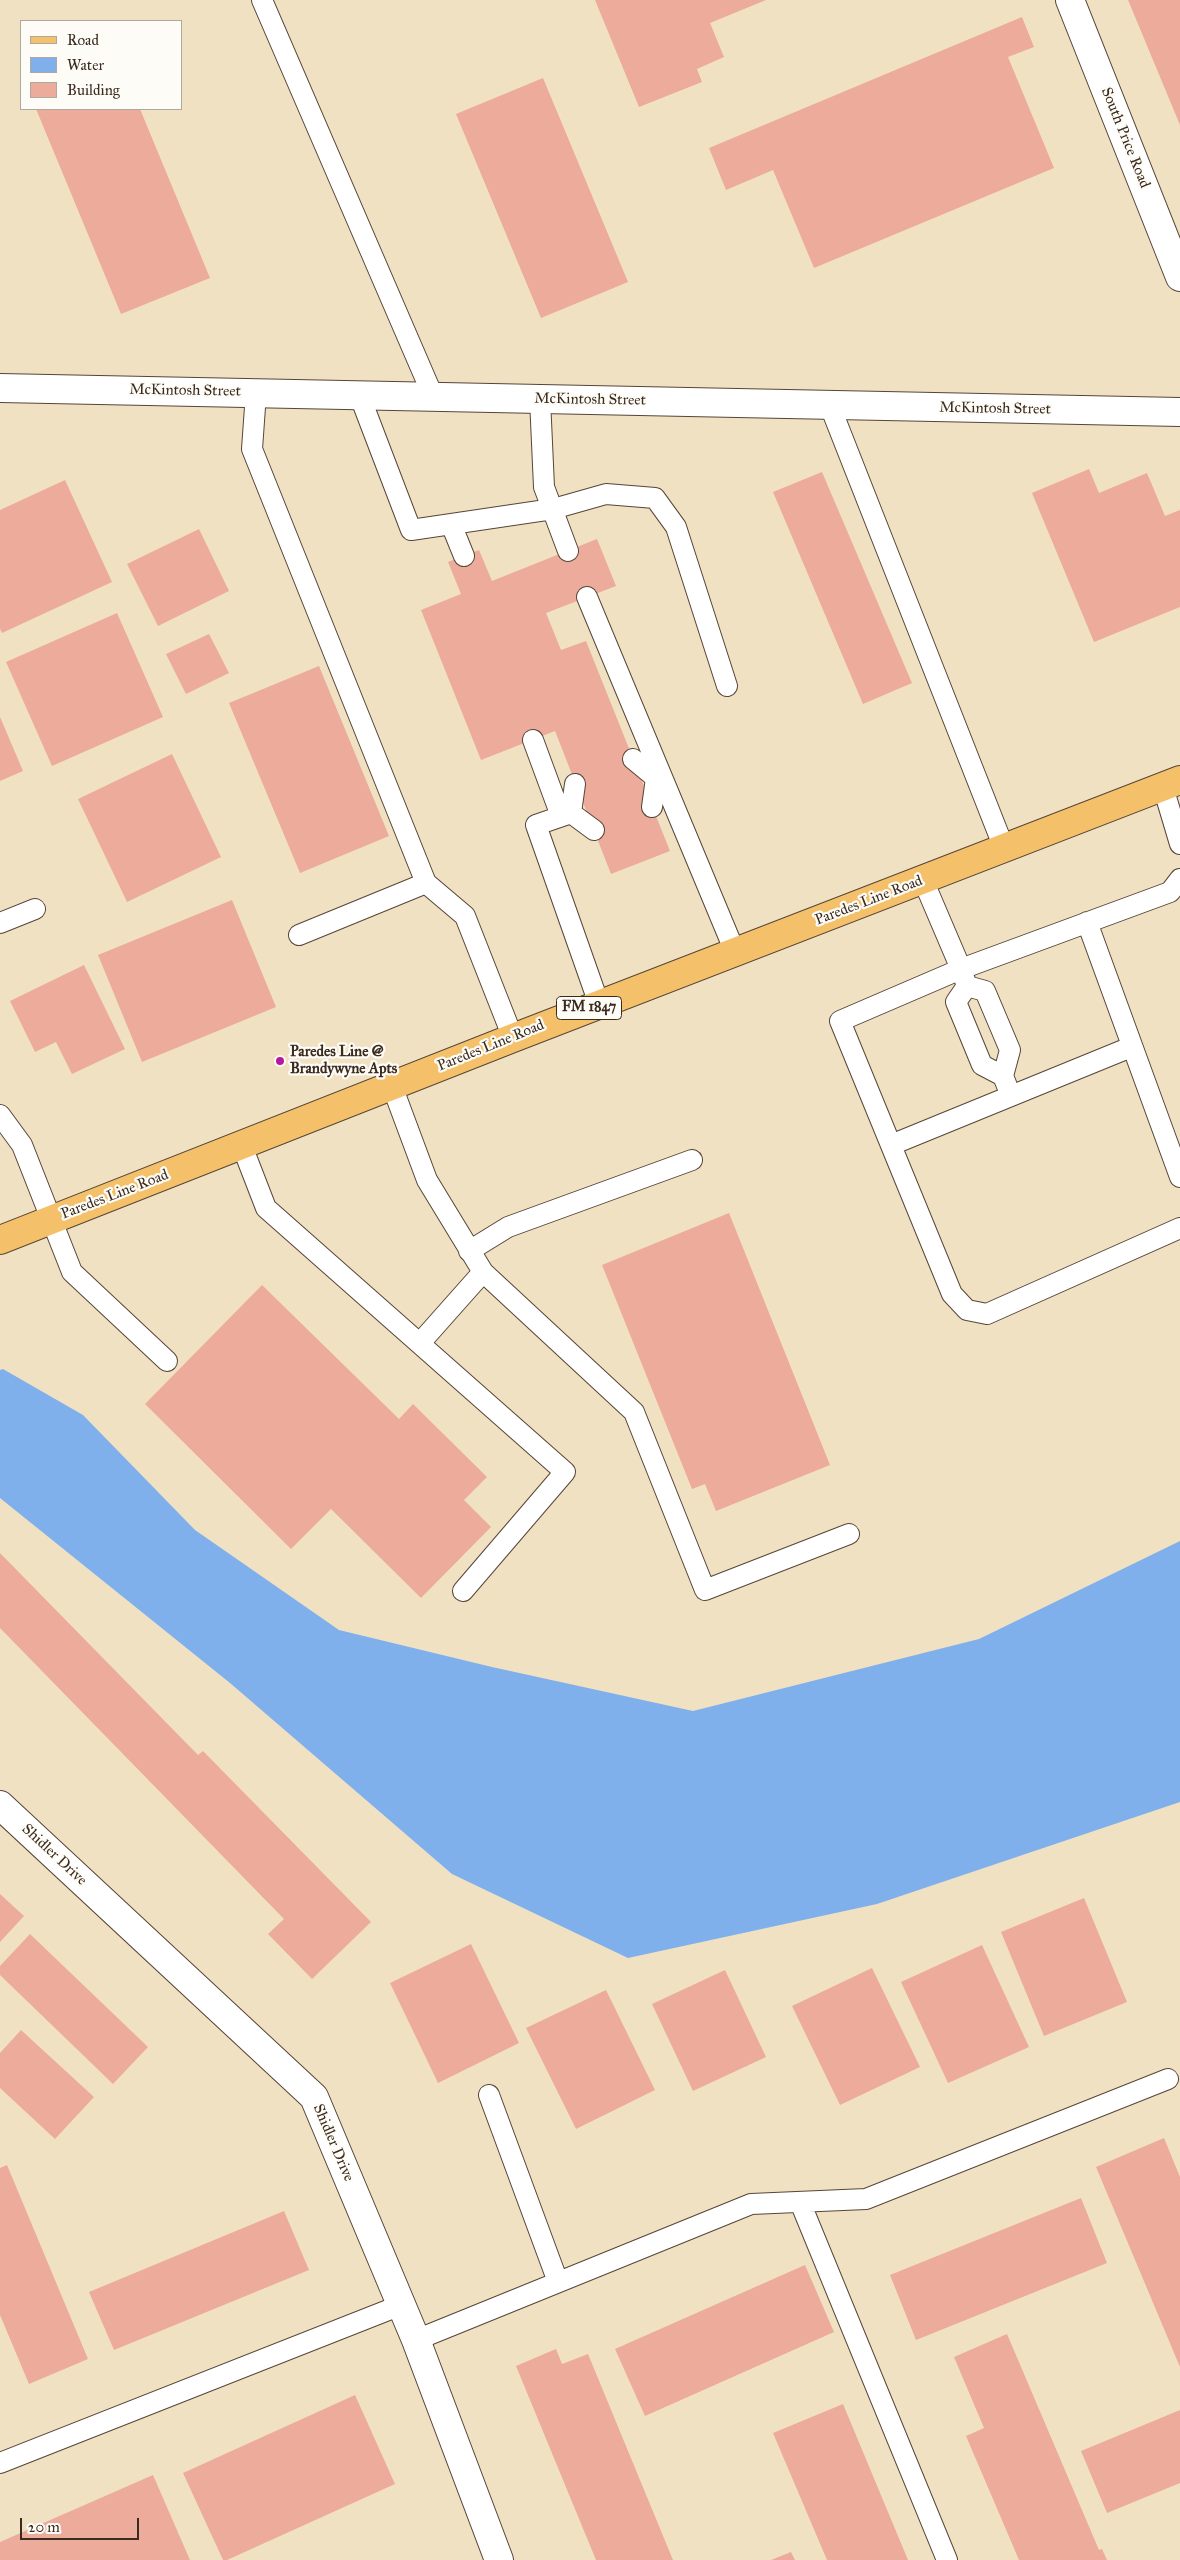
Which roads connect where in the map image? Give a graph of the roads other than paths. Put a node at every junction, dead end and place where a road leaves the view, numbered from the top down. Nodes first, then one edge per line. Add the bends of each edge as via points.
1 (262, 0) edge
2 (1070, 0) edge
3 (1180, 277) edge
4 (0, 388) edge
5 (256, 392) junction
6 (359, 394) junction
7 (433, 396) junction
8 (540, 399) junction
9 (830, 406) junction
10 (1180, 412) edge
11 (553, 509) junction
12 (451, 524) junction
13 (568, 551) dead end
14 (464, 556) dead end
15 (587, 597) dead end
16 (726, 686) dead end
17 (533, 740) dead end
18 (633, 759) dead end
19 (659, 777) junction
20 (575, 784) dead end
21 (1171, 784) edge
22 (652, 807) dead end
23 (566, 815) junction
24 (594, 830) dead end
25 (1180, 844) edge
26 (1004, 848) junction
27 (1180, 879) edge
28 (923, 880) junction
29 (426, 883) junction
30 (36, 909) dead end
31 (1087, 922) junction
32 (0, 924) edge
33 (299, 935) dead end
34 (735, 952) junction
35 (964, 978) junction
36 (599, 1004) junction
37 (512, 1038) junction
38 (1131, 1047) junction
39 (1003, 1076) junction
40 (392, 1086) junction
41 (1011, 1096) junction
42 (0, 1115) edge
43 (891, 1145) junction
44 (242, 1146) junction
45 (692, 1160) dead end
46 (1180, 1177) edge
47 (52, 1220) junction
48 (1180, 1228) edge
49 (0, 1240) edge
50 (470, 1251) junction
51 (483, 1272) junction
52 (420, 1343) junction
53 (168, 1361) dead end
54 (849, 1534) dead end
55 (463, 1591) dead end
56 (1, 1808) edge
57 (1168, 2079) dead end
58 (489, 2095) dead end
59 (800, 2202) junction
60 (558, 2282) junction
61 (401, 2305) junction
62 (416, 2340) junction
63 (0, 2463) edge
64 (499, 2560) edge
65 (947, 2560) edge

1 - 7 lane
2 - 3 street, South Price Road
4 - 5 street, McKintosh Street
5 - 6 street, McKintosh Street
5 - 29 lane via 252,449
6 - 7 street, McKintosh Street
6 - 12 lane via 411,530
7 - 8 street, McKintosh Street
8 - 9 street, McKintosh Street
8 - 11 lane via 544,487
9 - 10 street, McKintosh Street
9 - 26 lane
11 - 12 lane
11 - 13 lane
11 - 16 lane via 606,494 655,498 676,526
12 - 14 lane
15 - 19 lane
17 - 23 lane
18 - 19 lane
19 - 22 lane
19 - 34 lane
20 - 23 lane
21 - 25 lane
21 - 26 main road, Paredes Line Road / FM 1847
23 - 24 lane
23 - 36 lane via 536,825
26 - 28 main road, Paredes Line Road / FM 1847
27 - 31 lane via 1170,892
28 - 34 main road, Paredes Line Road / FM 1847
28 - 35 lane
29 - 33 lane
29 - 37 lane via 465,916
30 - 32 lane
31 - 35 lane
31 - 38 lane
34 - 36 main road, Paredes Line Road / FM 1847
35 - 39 lane via 985,991 1010,1050
35 - 39 lane via 956,1002 982,1065
35 - 43 lane via 840,1021
36 - 37 main road, Paredes Line Road / FM 1847
37 - 40 main road, Paredes Line Road / FM 1847
38 - 41 lane
38 - 46 lane
39 - 41 lane
40 - 44 main road, Paredes Line Road / FM 1847
40 - 50 lane via 427,1180
41 - 43 lane
42 - 47 lane via 22,1146
43 - 48 lane via 952,1294 967,1310 988,1314
44 - 47 main road, Paredes Line Road / FM 1847
44 - 52 lane via 266,1208
45 - 50 lane via 508,1227
47 - 49 main road, Paredes Line Road / FM 1847
47 - 53 lane via 72,1272
50 - 51 lane
51 - 52 lane
51 - 54 lane via 634,1412 705,1590
52 - 55 lane via 565,1472
56 - 61 street, Shidler Drive via 314,2097
57 - 59 lane via 866,2199
58 - 60 lane
59 - 60 lane via 751,2204
59 - 65 lane
60 - 62 lane
61 - 62 street, Shidler Drive
61 - 63 lane
62 - 64 street, Shidler Drive

